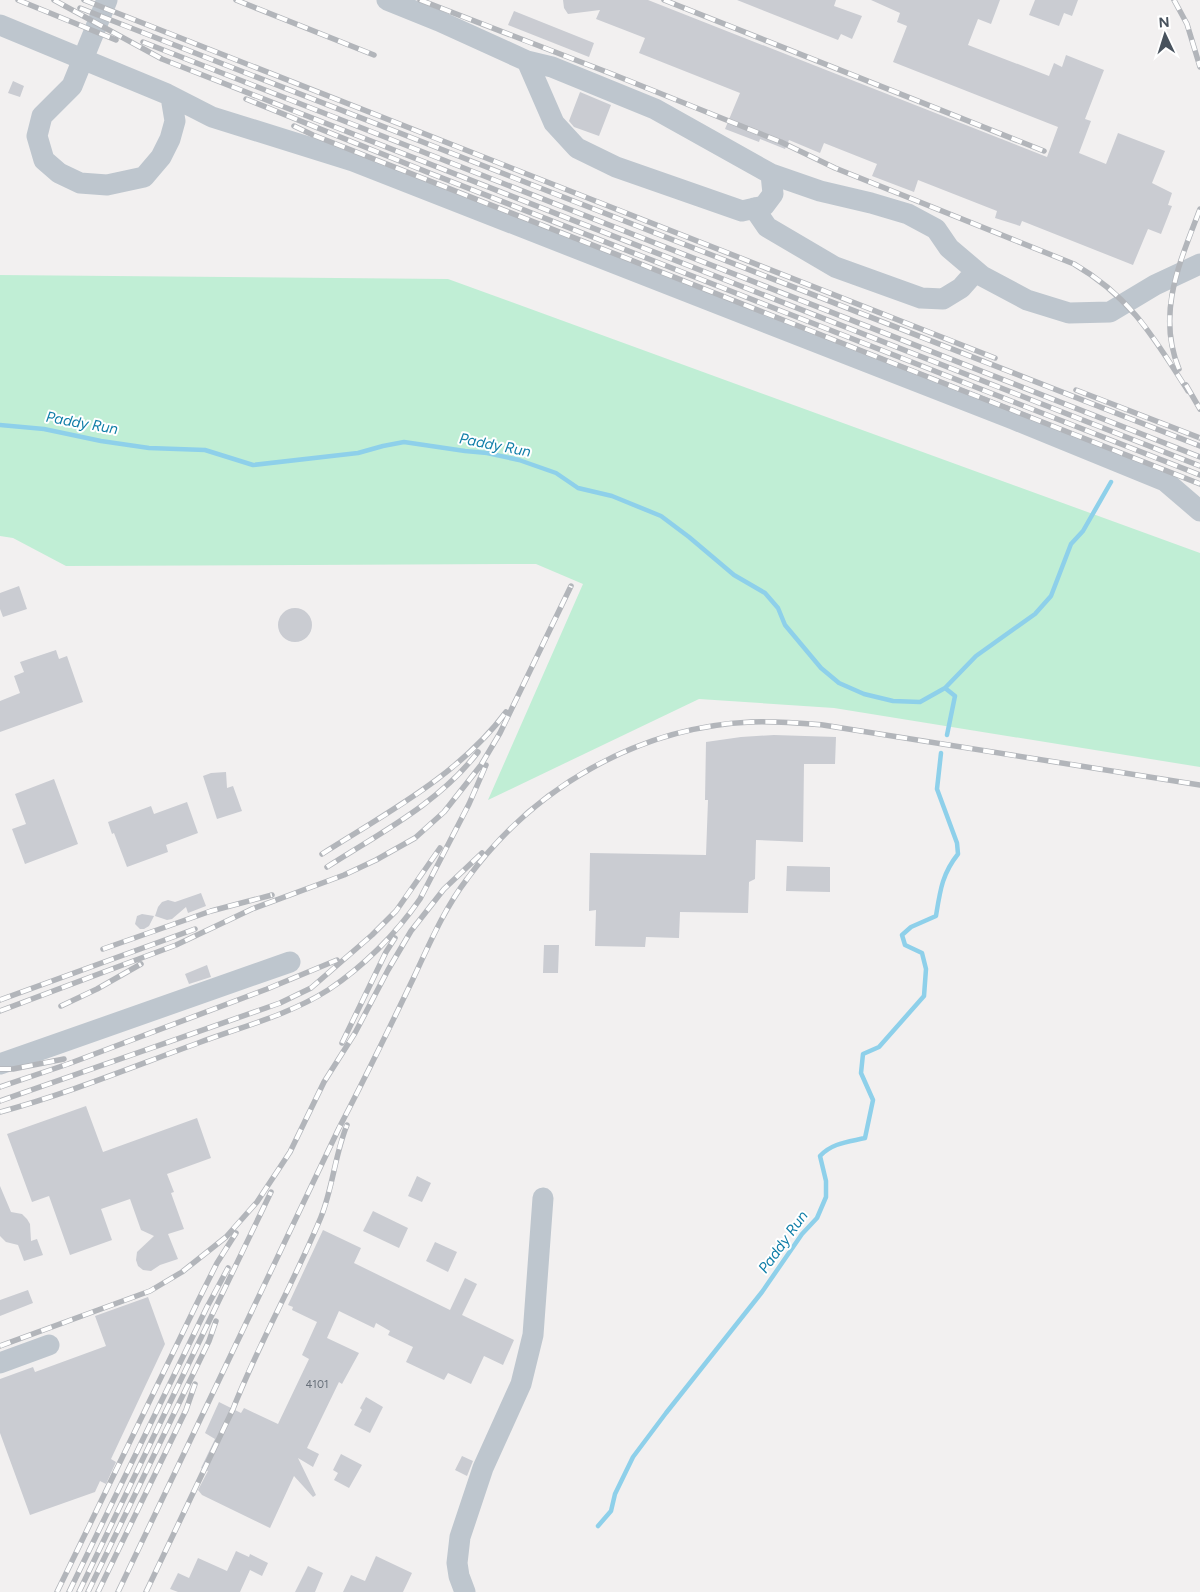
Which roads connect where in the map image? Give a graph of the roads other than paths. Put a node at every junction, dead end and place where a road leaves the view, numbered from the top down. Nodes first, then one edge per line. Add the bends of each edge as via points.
1 (107, 0) edge
2 (387, 0) edge
3 (0, 25) edge
4 (83, 60) junction
5 (527, 61) junction
6 (171, 97) junction
7 (771, 174) junction
8 (754, 208) junction
9 (1200, 264) edge
10 (976, 271) junction
11 (1200, 511) edge
12 (290, 962) dead end
13 (0, 1064) edge
14 (543, 1198) dead end
15 (49, 1345) dead end
16 (0, 1363) edge
17 (465, 1592) edge

1 - 4 lane
2 - 5 lane
3 - 4 lane
4 - 6 lane
4 - 6 lane via 72,86 42,116 37,136 44,160 80,184 107,186 144,177 161,158 170,139 175,121
5 - 7 lane via 552,67 655,109
5 - 8 lane via 554,123 577,148 616,167 742,211
6 - 11 lane via 212,117 353,161 1014,419 1165,481
7 - 8 lane via 773,194 764,206
7 - 10 lane via 820,191 908,214 936,229 949,248
8 - 10 lane via 768,227 835,267 921,298 943,298 961,288
9 - 10 lane via 1155,285 1110,312 1069,313 1028,300
12 - 13 lane
14 - 17 lane via 533,1335 521,1384 483,1468 460,1537 457,1563
15 - 16 lane

